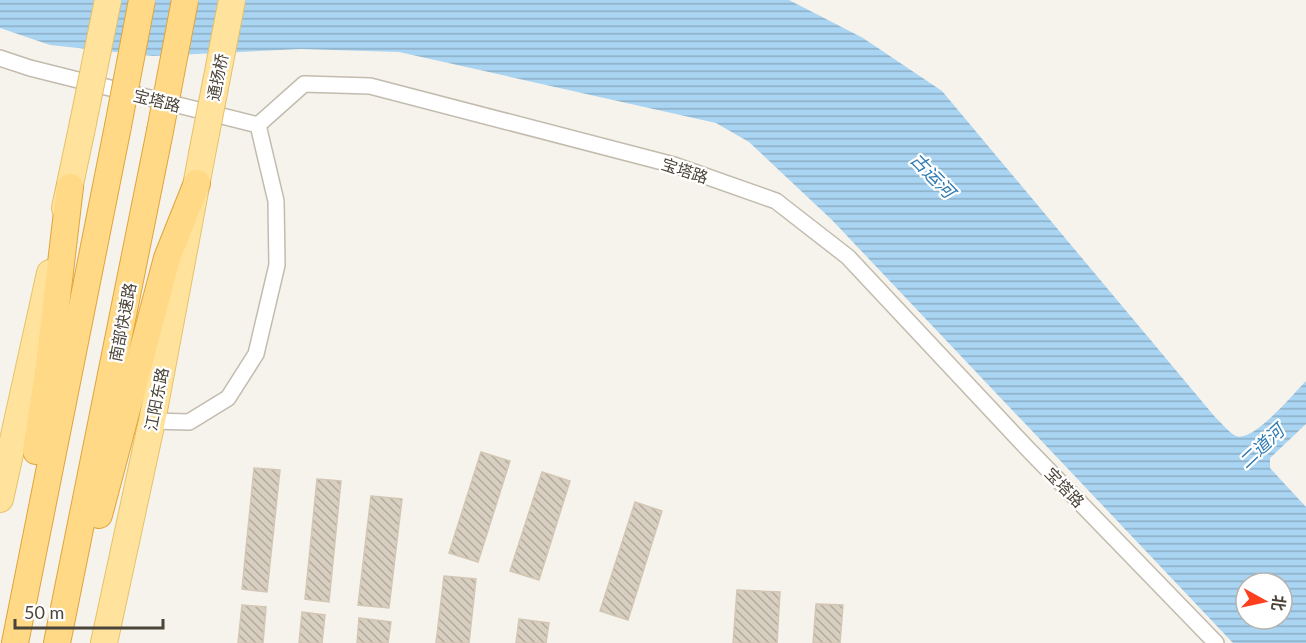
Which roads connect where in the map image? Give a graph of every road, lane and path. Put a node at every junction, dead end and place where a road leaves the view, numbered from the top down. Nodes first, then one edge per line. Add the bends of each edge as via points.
1 (108, 0) edge
2 (142, 0) edge
3 (185, 0) edge
4 (232, 0) edge
5 (0, 58) edge
6 (258, 126) junction
7 (202, 154) joint
8 (197, 183) junction
9 (70, 186) junction
10 (152, 421) junction
11 (0, 499) edge
12 (8, 643) edge
13 (15, 643) edge
14 (57, 643) edge
15 (65, 643) edge
16 (104, 643) edge
17 (1216, 643) edge

1 - 9 main road, bridge
2 - 13 highway, bridge
3 - 14 highway, 南部快速路, bridge
4 - 7 main road, 通扬桥, bridge
5 - 6 street, 宝塔路
6 - 10 street via 276,201 277,265 256,354 228,398 189,422
6 - 17 street, 宝塔路 via 304,84 370,86 674,165 776,201 848,257
7 - 8 main road, 江阳东路
8 - 10 main road, 江阳东路
8 - 15 highway via 167,258
9 - 11 main road
9 - 12 highway via 48,373
10 - 16 main road, 江阳东路

